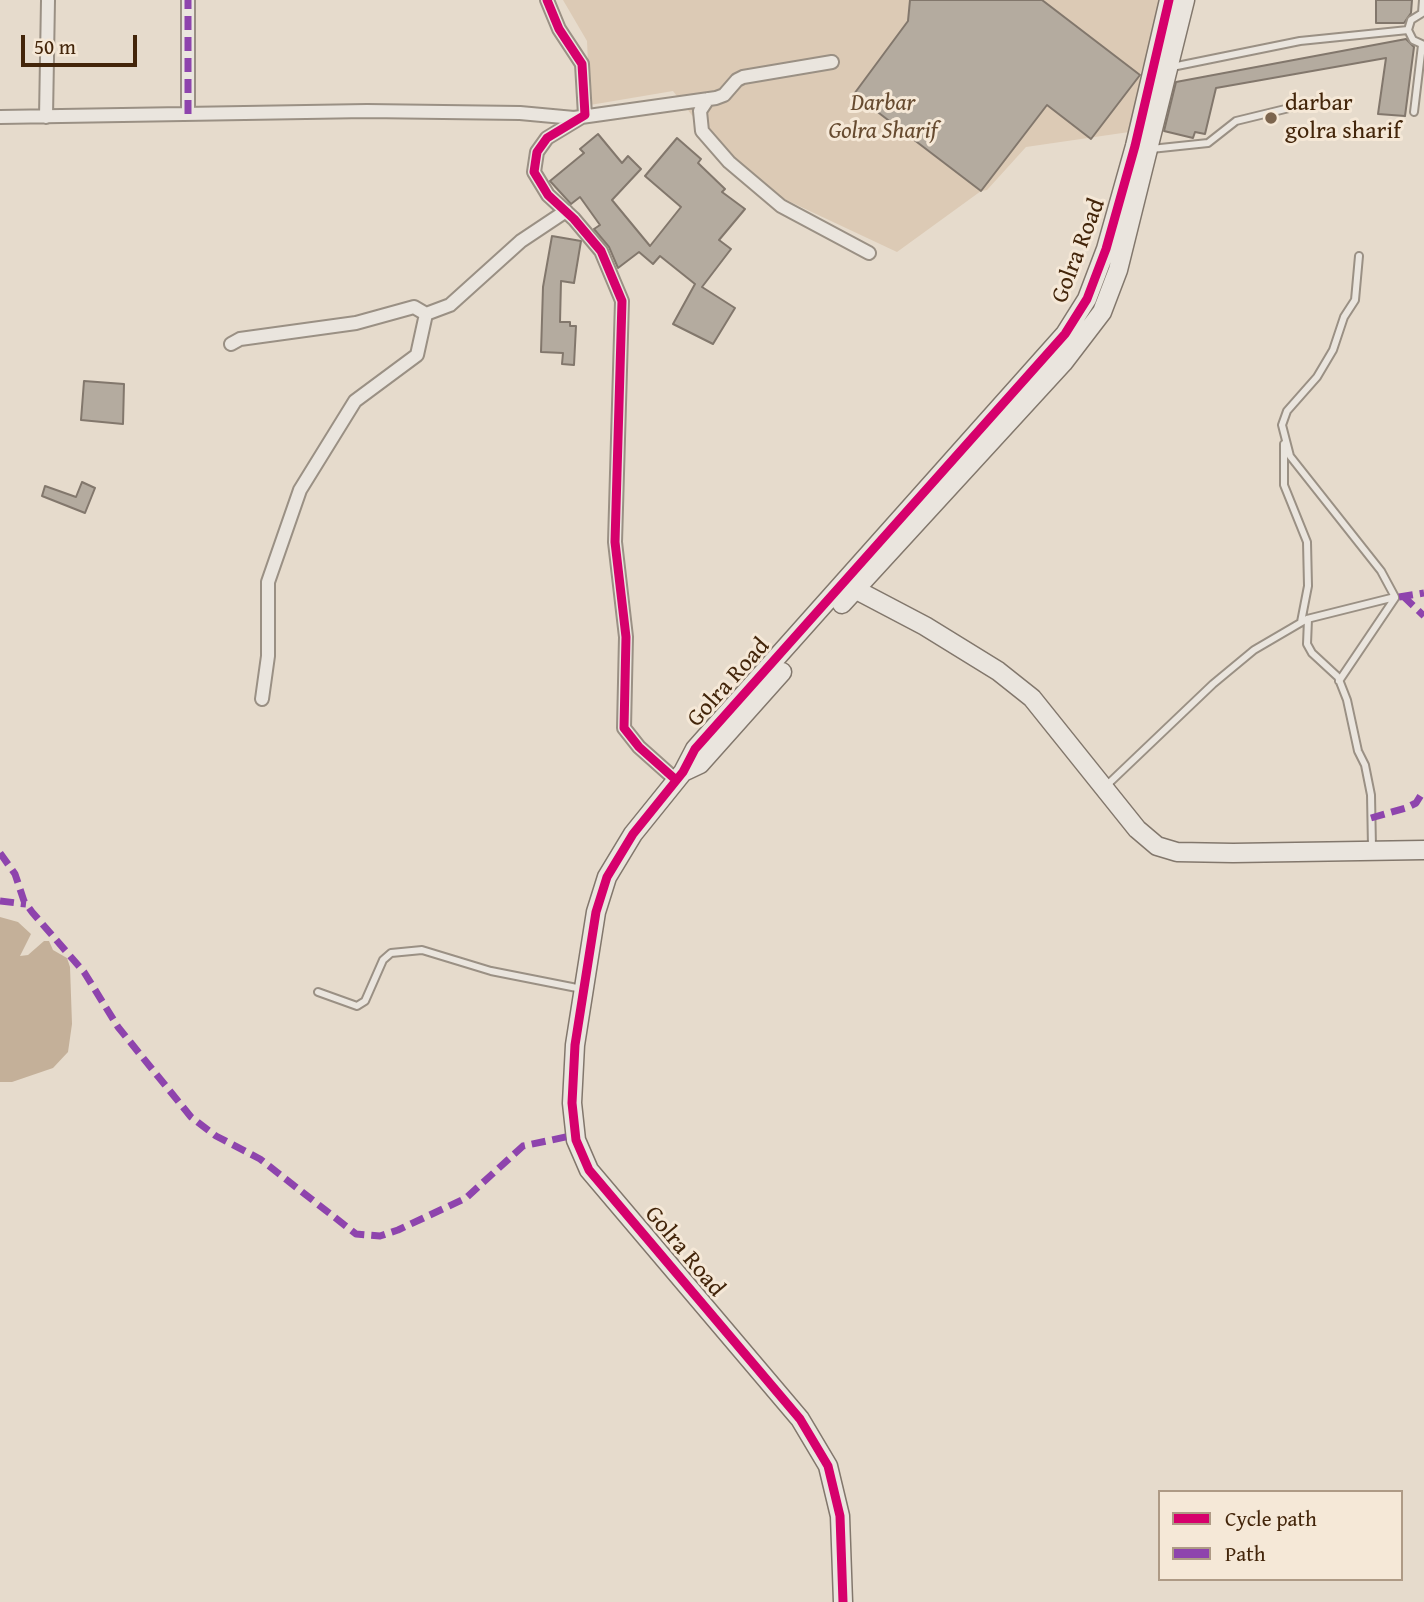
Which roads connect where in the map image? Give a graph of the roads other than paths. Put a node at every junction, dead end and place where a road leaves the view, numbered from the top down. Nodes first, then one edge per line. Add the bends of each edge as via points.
1 (48, 0) edge
2 (188, 0) edge
3 (547, 0) edge
4 (1169, 0) edge
5 (1185, 0) edge
6 (1423, 0) edge
7 (1423, 13) edge
8 (1408, 30) junction
9 (1423, 45) edge
10 (832, 62) dead end
11 (1169, 67) junction
12 (708, 99) junction
13 (1318, 101) dead end
14 (1414, 112) dead end
15 (188, 114) junction
16 (585, 115) junction
17 (0, 117) edge
18 (46, 117) junction
19 (1149, 149) junction
20 (566, 211) junction
21 (869, 253) dead end
22 (1359, 256) dead end
23 (426, 314) junction
24 (232, 344) dead end
25 (1284, 442) junction
26 (850, 587) junction
27 (1395, 597) junction
28 (1305, 621) junction
29 (1339, 681) junction
30 (262, 699) dead end
31 (679, 776) junction
32 (1104, 787) junction
33 (1424, 850) edge
34 (1372, 851) junction
35 (584, 990) junction
36 (318, 992) dead end
37 (843, 1602) edge

1 - 18 street
2 - 15 street
3 - 16 street via 582,64
4 - 26 street, Golra Road via 1135,146 1087,299 1038,367
5 - 11 street, Golra Road
6 - 7 lane
7 - 8 lane via 1411,20
8 - 9 lane via 1413,40
8 - 11 lane via 1300,41
9 - 14 lane
10 - 12 street via 743,77 724,95
11 - 19 street, Golra Road
12 - 16 street
12 - 21 street via 700,111 702,131 729,162 790,212
13 - 19 lane via 1236,121 1208,143
15 - 16 street
15 - 18 street
16 - 20 street via 547,138 537,152 534,172 548,195
17 - 18 street
19 - 26 street, Golra Road via 1118,270 1102,312 1063,363
20 - 23 street via 521,241 450,305
20 - 31 street via 601,251 622,301 615,542 626,637 624,728 639,747
22 - 25 lane via 1355,300 1327,363 1286,411
23 - 24 street via 414,307 356,323 240,338
23 - 30 street via 416,355 355,401 300,490 268,582 268,656
25 - 27 lane via 1290,456 1388,580
25 - 28 lane via 1283,485 1307,542
26 - 31 street, Golra Road via 700,765
26 - 32 street via 925,626 1015,684 1032,698
27 - 28 lane
27 - 29 lane
28 - 29 lane via 1312,653
28 - 32 lane via 1233,666
29 - 34 lane via 1369,780
31 - 35 street, Golra Road via 633,834 607,877 596,912
32 - 34 street via 1137,829 1157,846 1177,852
33 - 34 street
35 - 36 lane via 491,971 422,950 391,953 383,960 365,1001 357,1006
35 - 37 street, Golra Road via 573,1079 576,1140 589,1170 800,1419 828,1466 840,1516

